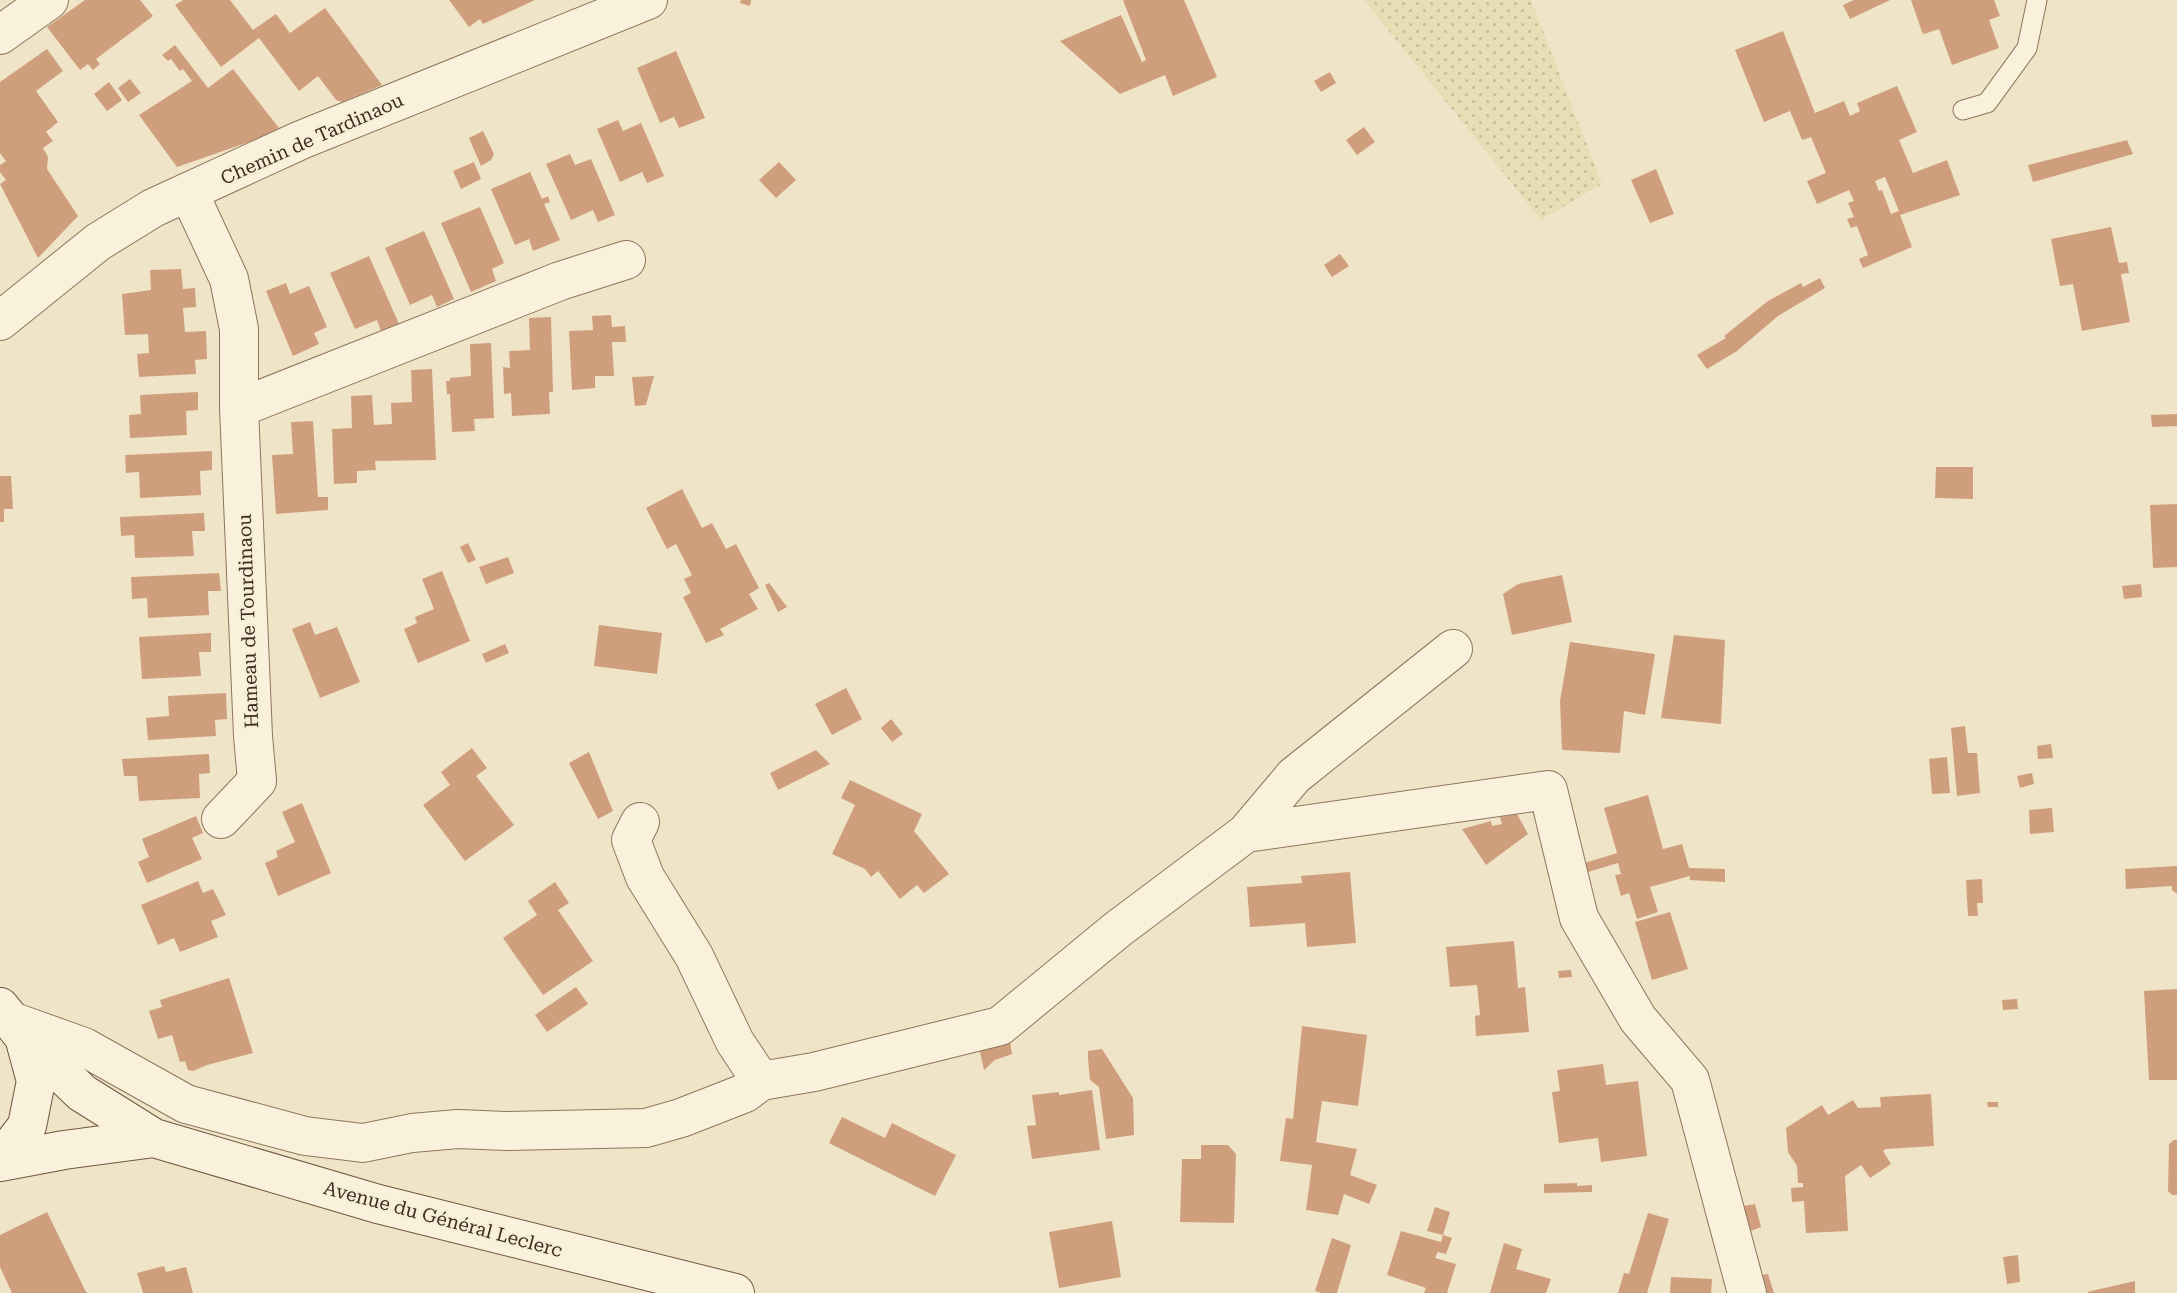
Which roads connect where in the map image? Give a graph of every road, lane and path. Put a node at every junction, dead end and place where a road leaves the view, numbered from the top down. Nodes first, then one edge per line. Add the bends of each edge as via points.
1 (49, 0) edge
2 (648, 0) edge
3 (2037, 0) edge
4 (0, 35) edge
5 (1963, 110) dead end
6 (189, 193) junction
7 (625, 260) dead end
8 (0, 321) edge
9 (239, 408) junction
10 (1453, 649) dead end
11 (220, 819) dead end
12 (639, 822) dead end
13 (1246, 833) junction
14 (9, 1014) edge
15 (761, 1082) junction
16 (154, 1138) junction
17 (0, 1161) edge
18 (735, 1293) edge
19 (1747, 1293) edge

1 - 4 street
2 - 6 street, Chemin de Tardinaou via 301,140
3 - 5 lane via 2027,48 1987,103
6 - 8 street, Chemin de Tardinaou via 153,208 98,242
6 - 9 street, Hameau de Tourdinaou via 229,279 239,329
7 - 9 street via 560,281
9 - 11 street, Hameau de Tourdinaou via 257,781
10 - 13 street via 1294,776
12 - 15 street via 631,840 645,877 694,956 735,1042
13 - 15 street via 1000,1026
13 - 19 street via 1548,790 1579,918 1638,1019 1690,1080
14 - 15 street via 84,1047 186,1104 305,1136 363,1143 458,1129 646,1128 745,1093
14 - 16 street, Avenue du Général Leclerc via 82,1093
14 - 17 street via 36,1081 27,1126
16 - 17 street, Avenue du Général Leclerc
16 - 18 street, Avenue du Général Leclerc via 378,1204

